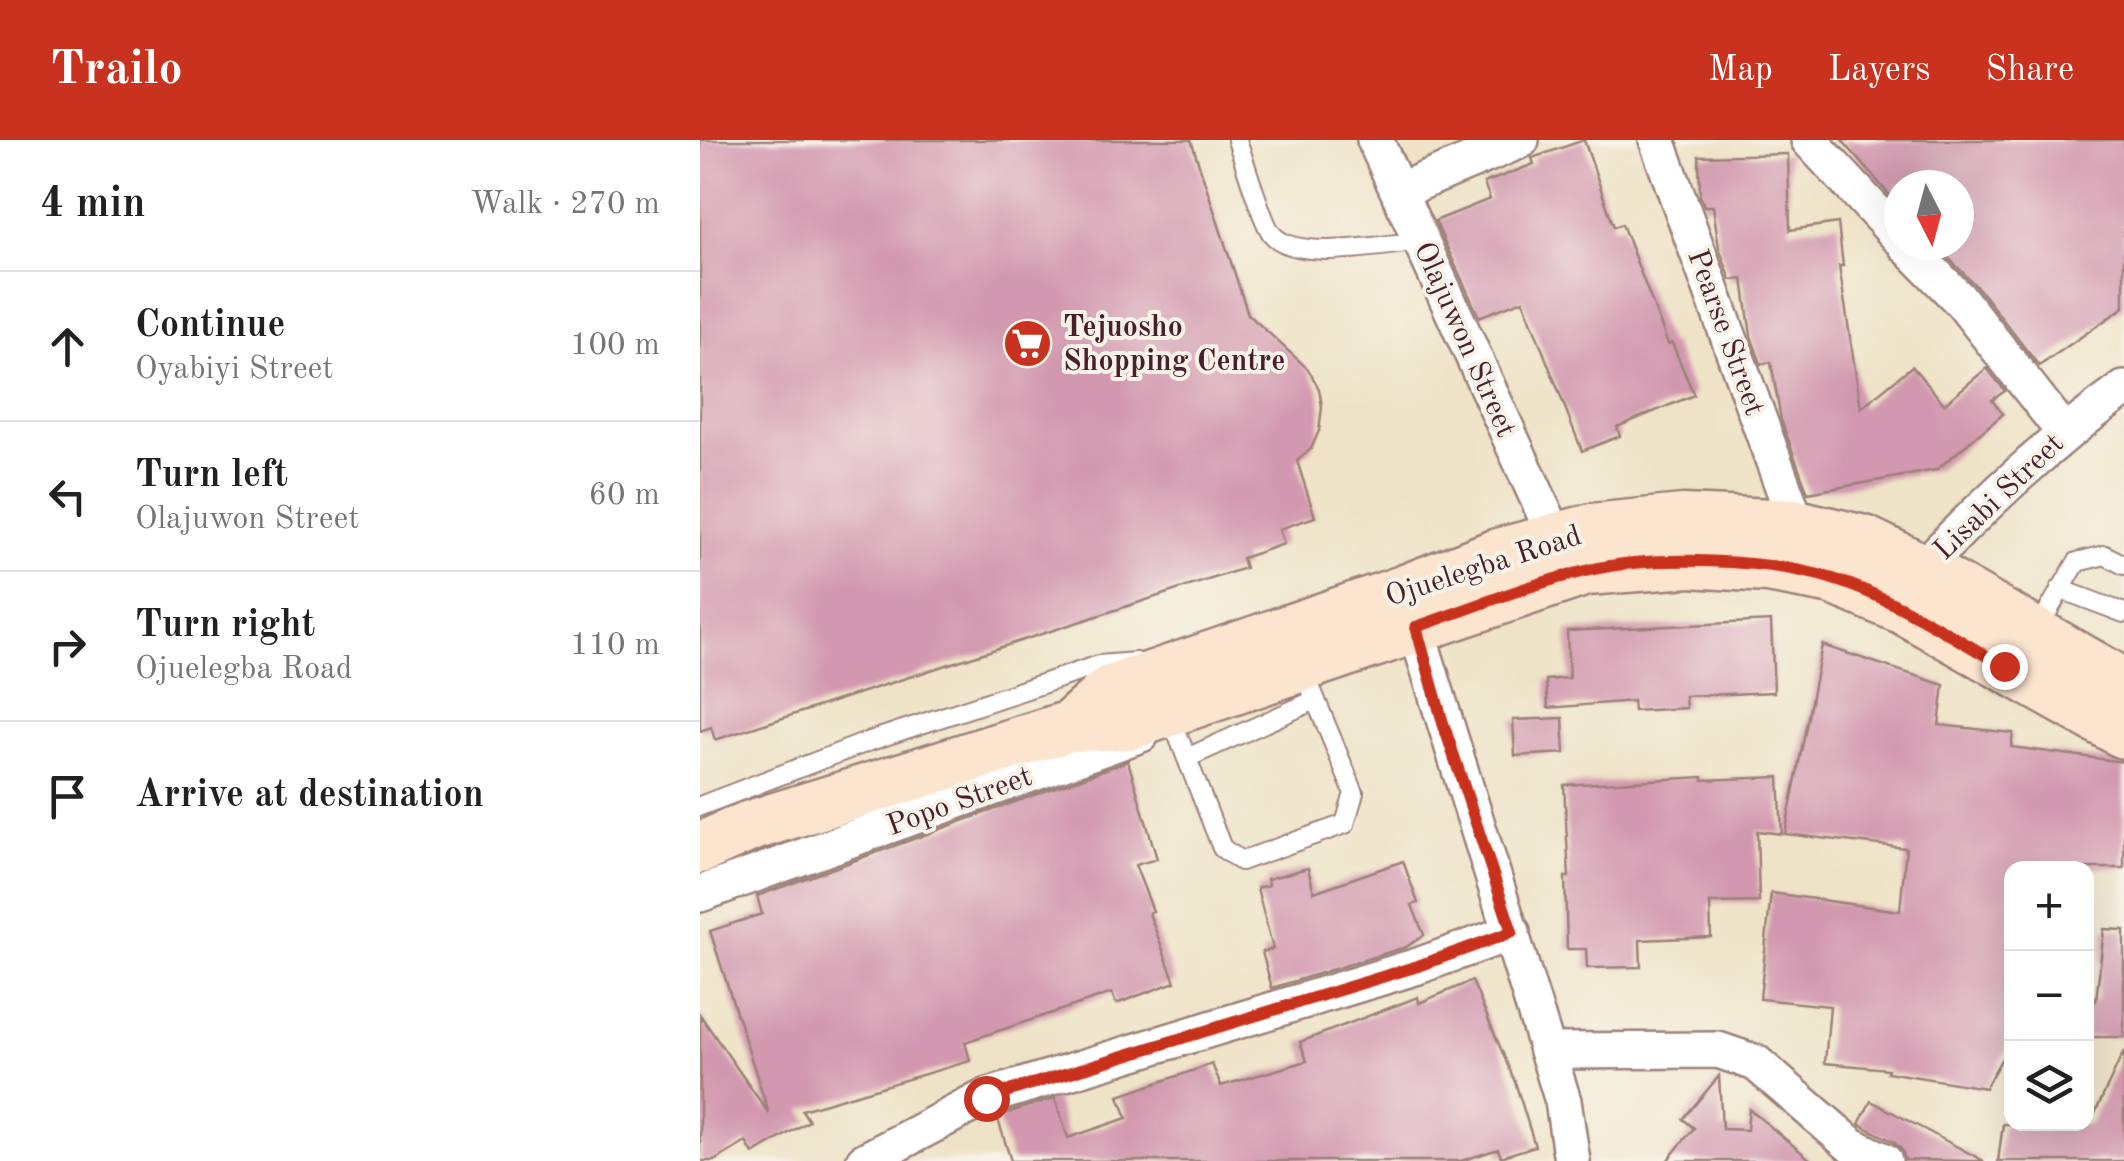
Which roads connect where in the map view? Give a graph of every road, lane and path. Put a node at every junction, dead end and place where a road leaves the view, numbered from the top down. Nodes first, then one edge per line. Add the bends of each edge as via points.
1 (1237, 140) edge
2 (1375, 140) edge
3 (1521, 140) edge
4 (1657, 140) edge
5 (1809, 140) edge
6 (1400, 191) junction
7 (1884, 221) edge
8 (1422, 241) junction
9 (1921, 260) edge
10 (2124, 388) edge
11 (2064, 432) junction
12 (1797, 525) junction
13 (1556, 538) junction
14 (2124, 564) edge
15 (1922, 570) junction
16 (2060, 588) junction
17 (1410, 609) junction
18 (2124, 613) edge
19 (2034, 633) junction
20 (1309, 684) junction
21 (2124, 684) edge
22 (1191, 695) junction
23 (2124, 734) edge
24 (1187, 758) junction
25 (700, 806) edge
26 (700, 848) edge
27 (700, 894) edge
28 (1512, 932) junction
29 (1548, 1051) junction
30 (864, 1161) edge
31 (1572, 1161) edge
32 (1884, 1161) edge

1 - 8 lane via 1272,234 1290,246
2 - 6 street, Olajuwon Street
3 - 6 street
4 - 12 street, Pearse Street
5 - 7 street
6 - 8 street, Olajuwon Street
8 - 13 street, Olajuwon Street
9 - 11 street
10 - 11 street, Lisabi Street
11 - 15 street, Lisabi Street
12 - 13 main road, Ojuelegba Road via 1683,520
12 - 15 main road, Ojuelegba Road via 1864,541
13 - 17 main road, Ojuelegba Road via 1498,554
14 - 16 lane via 2090,556 2076,562
15 - 19 main road, Ojuelegba Road
16 - 18 lane
16 - 19 lane
17 - 20 main road, Ojuelegba Road
17 - 22 main road, Ojuelegba Road
17 - 23 main road, Ojuelegba Road via 1601,568 1690,562 1768,567 1832,579 1904,609
17 - 28 street
19 - 21 main road, Ojuelegba Road
20 - 22 main road, Ojuelegba Road
20 - 24 lane
20 - 24 lane via 1354,794 1345,824 1241,861 1222,848
22 - 24 lane
22 - 25 lane via 1125,661 1099,665
22 - 26 main road, Ojuelegba Road via 1131,724 1070,726 750,826
22 - 27 street, Popo Street
28 - 29 street
28 - 30 street via 986,1098
29 - 31 street
29 - 32 street via 1718,1050 1756,1062 1851,1145

